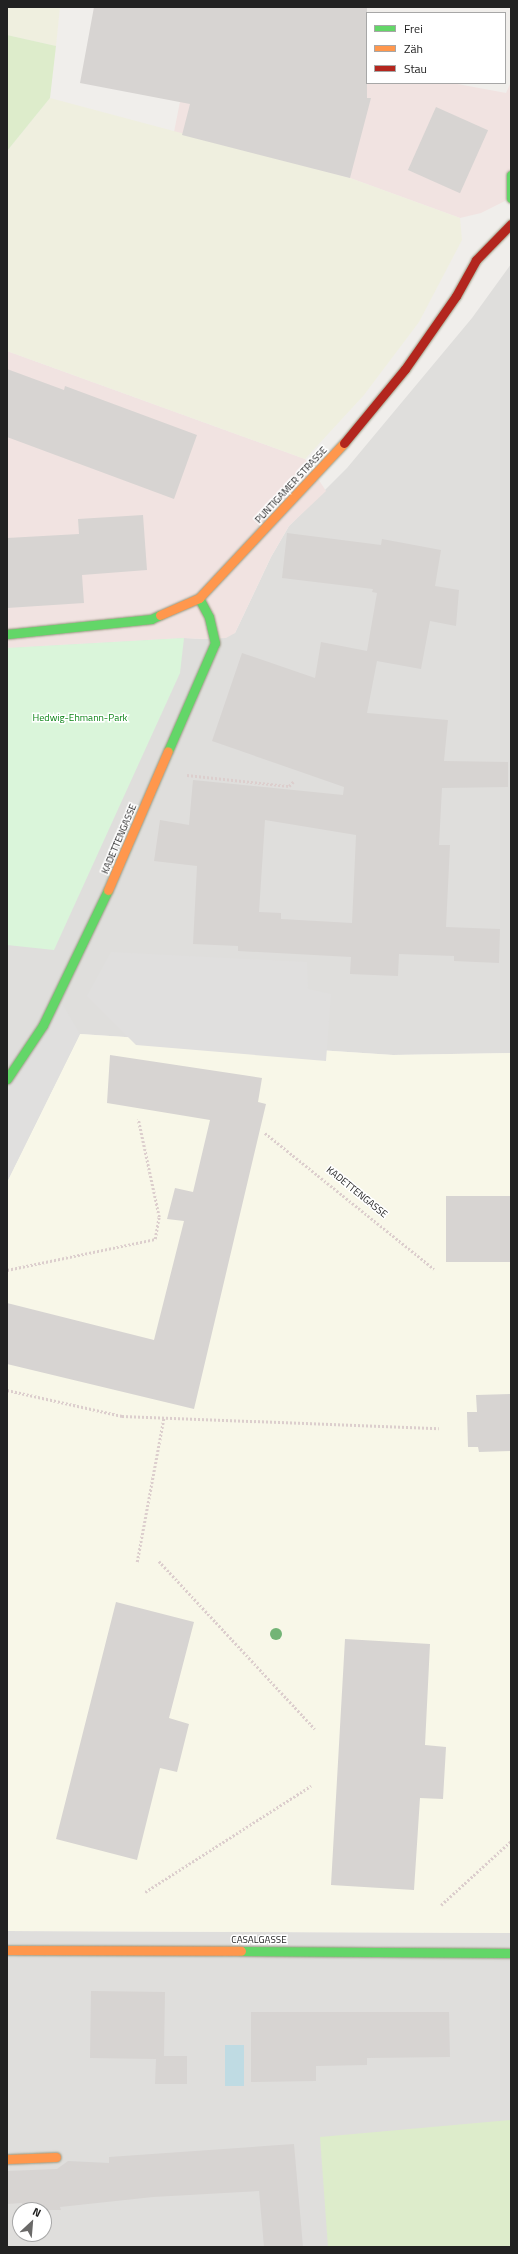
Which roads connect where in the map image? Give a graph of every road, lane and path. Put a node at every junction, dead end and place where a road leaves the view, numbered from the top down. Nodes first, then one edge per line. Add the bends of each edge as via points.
1 (511, 175) edge
2 (511, 198) edge
3 (511, 224) edge
4 (199, 598) junction
5 (7, 634) edge
6 (162, 767) junction
7 (293, 782) dead end
8 (7, 1079) edge
9 (138, 1119) dead end
10 (265, 1133) dead end
11 (434, 1269) dead end
12 (7, 1270) edge
13 (7, 1390) edge
14 (164, 1417) junction
15 (439, 1428) dead end
16 (159, 1560) dead end
17 (137, 1562) dead end
18 (315, 1729) dead end
19 (311, 1786) dead end
20 (511, 1841) edge
21 (145, 1892) dead end
22 (441, 1905) dead end
23 (7, 1950) edge
24 (511, 1953) edge
25 (56, 2157) dead end
26 (7, 2160) edge

1 - 2 street
3 - 4 street, PUNTIGAMER STRASSE via 476,260 456,296 404,370 318,474
4 - 5 street, PUNTIGAMER STRASSE via 151,619
4 - 6 street, KADETTENGASSE via 209,617 215,643
6 - 7 path via 204,778 289,786
6 - 8 street, KADETTENGASSE via 96,918 43,1025
9 - 12 path via 159,1217 155,1239
10 - 11 path, KADETTENGASSE
13 - 14 path via 122,1416
14 - 15 path
14 - 17 path
16 - 18 path
19 - 21 path
20 - 22 path
23 - 24 street, CASALGASSE
25 - 26 street

